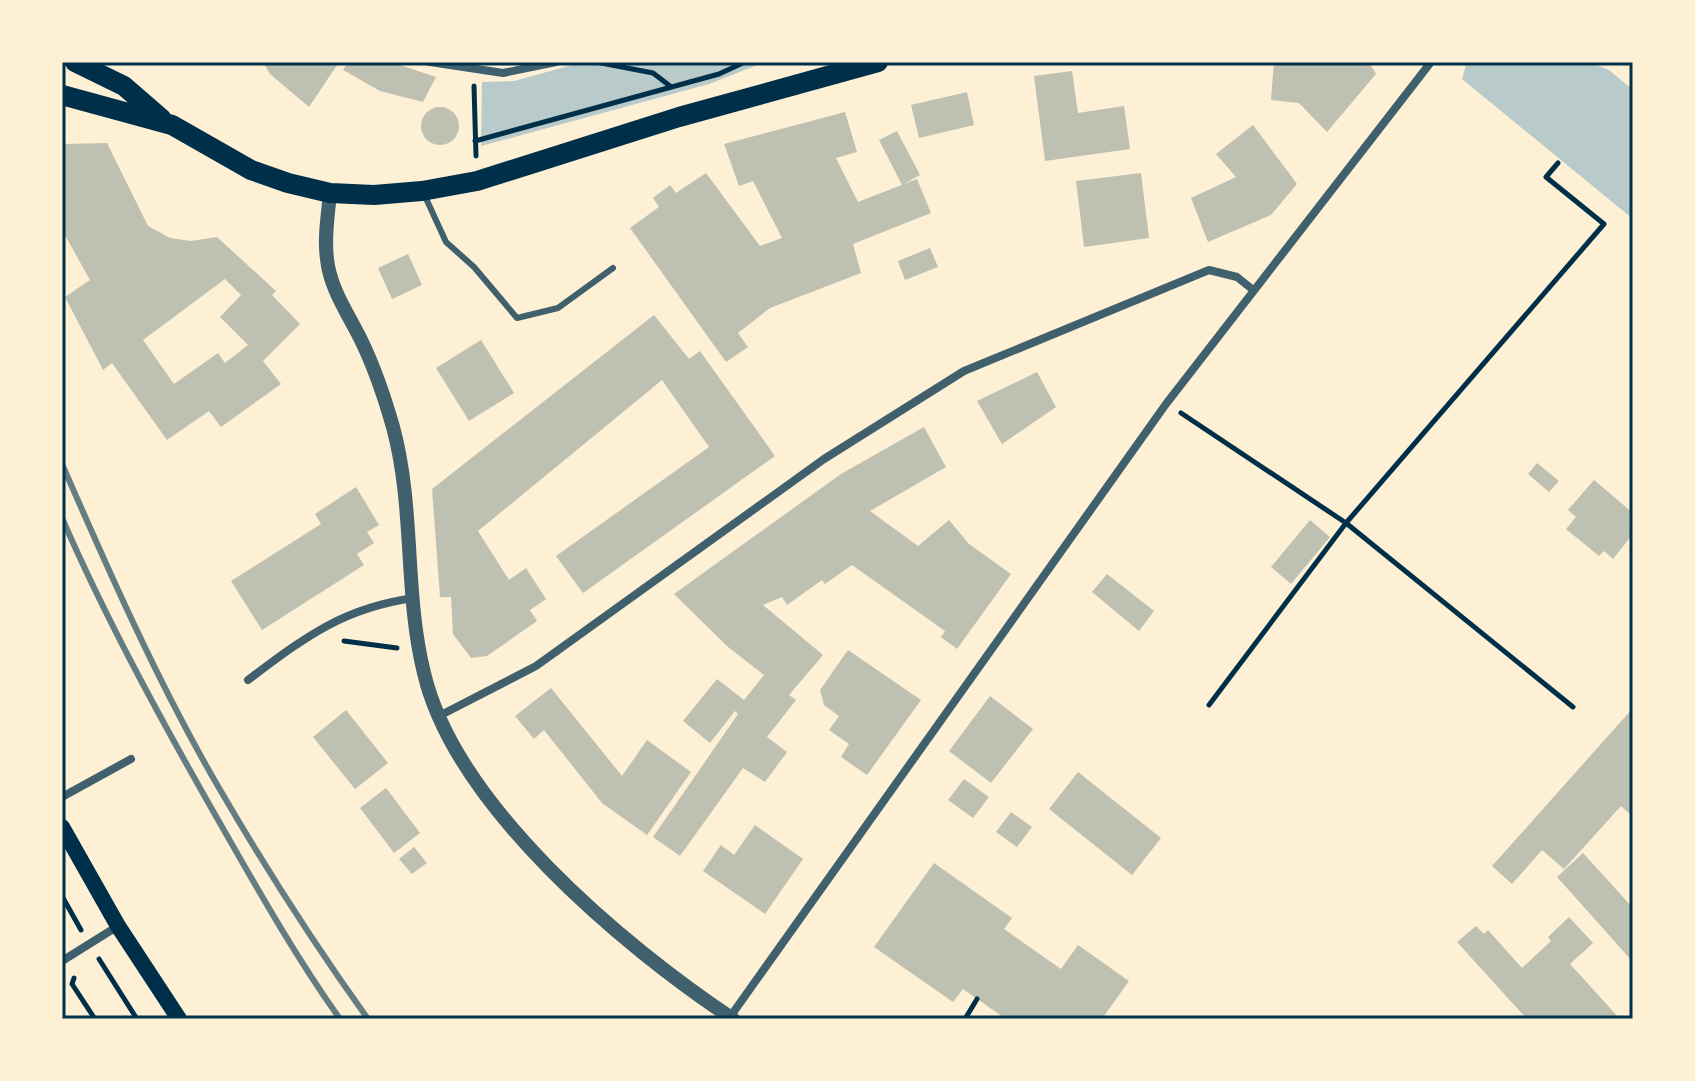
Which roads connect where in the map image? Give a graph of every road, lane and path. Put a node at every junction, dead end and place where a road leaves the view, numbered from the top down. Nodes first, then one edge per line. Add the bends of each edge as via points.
1 (75, 62) edge
2 (430, 62) edge
3 (556, 62) edge
4 (596, 62) edge
5 (745, 62) edge
6 (878, 62) edge
7 (1431, 62) edge
8 (671, 87) junction
9 (474, 89) dead end
10 (62, 95) edge
11 (165, 122) junction
12 (1558, 163) dead end
13 (422, 191) junction
14 (330, 193) junction
15 (613, 268) dead end
16 (1252, 289) junction
17 (1166, 404) junction
18 (1346, 523) junction
19 (415, 598) junction
20 (307, 636) junction
21 (420, 650) junction
22 (248, 680) dead end
23 (1209, 705) dead end
24 (1573, 707) dead end
25 (438, 717) junction
26 (131, 759) dead end
27 (62, 797) edge
28 (62, 827) edge
29 (118, 926) junction
30 (89, 944) junction
31 (62, 961) edge
32 (977, 999) dead end
33 (731, 1018) edge
34 (95, 1019) edge
35 (179, 1019) edge
36 (965, 1019) edge

1 - 11 main road via 124,86
2 - 3 street via 503,73
4 - 8 path via 653,73
5 - 8 path
6 - 13 main road via 477,181
7 - 16 street
8 - 9 path via 475,141
10 - 11 main road
11 - 14 main road via 251,170
12 - 18 path via 1546,177 1604,224
13 - 14 main road
13 - 15 lane via 446,242 517,318 558,308
14 - 19 street via 327,262 393,426 404,471
16 - 17 street
16 - 25 street via 1237,277 1209,270 964,371 824,459 536,666
17 - 18 path
17 - 33 street
18 - 23 path
18 - 24 path
19 - 20 street via 355,611
19 - 21 street
20 - 21 path
20 - 22 street
21 - 25 street
25 - 33 street via 477,785 530,848 642,951
26 - 27 street
28 - 29 main road
29 - 30 street
29 - 35 main road
30 - 31 street
30 - 34 path via 72,984
32 - 36 path

